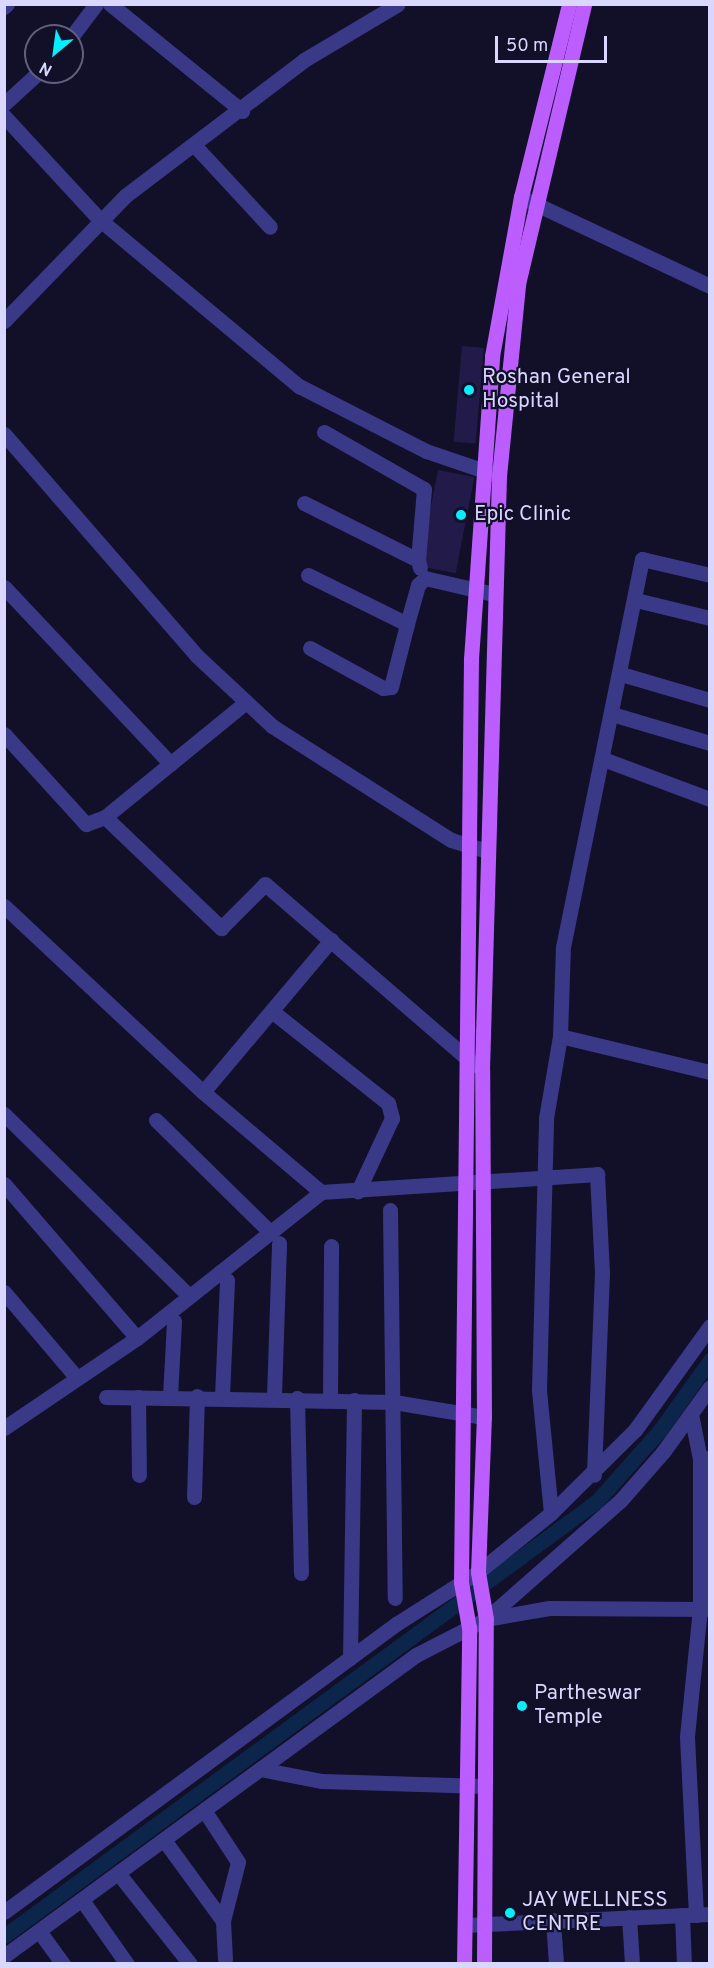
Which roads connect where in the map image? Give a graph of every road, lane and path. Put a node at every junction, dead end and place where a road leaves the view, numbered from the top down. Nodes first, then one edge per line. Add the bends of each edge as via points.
1 (96, 4) edge
2 (110, 4) edge
3 (398, 4) edge
4 (569, 4) edge
5 (584, 4) edge
6 (81, 24) edge
7 (26, 84) edge
8 (4, 104) edge
9 (242, 111) junction
10 (4, 116) edge
11 (195, 146) junction
12 (528, 200) junction
13 (99, 219) junction
14 (270, 227) dead end
15 (710, 286) edge
16 (4, 321) edge
17 (324, 432) dead end
18 (4, 434) edge
19 (483, 471) junction
20 (499, 476) junction
21 (304, 503) dead end
22 (418, 560) junction
23 (308, 575) dead end
24 (710, 575) edge
25 (425, 578) junction
26 (4, 587) edge
27 (475, 590) junction
28 (494, 594) junction
29 (636, 600) junction
30 (710, 618) edge
31 (407, 624) junction
32 (310, 648) dead end
33 (621, 674) junction
34 (710, 700) edge
35 (246, 702) junction
36 (612, 714) junction
37 (4, 734) edge
38 (710, 743) edge
39 (603, 759) junction
40 (171, 764) junction
41 (710, 799) edge
42 (105, 817) junction
43 (480, 849) junction
44 (4, 906) edge
45 (331, 940) junction
46 (273, 1012) junction
47 (560, 1036) junction
48 (466, 1059) junction
49 (482, 1070) junction
50 (710, 1072) edge
51 (203, 1092) junction
52 (4, 1114) edge
53 (156, 1120) dead end
54 (544, 1178) junction
55 (474, 1183) junction
56 (4, 1184) edge
57 (358, 1191) junction
58 (321, 1192) junction
59 (390, 1210) dead end
60 (275, 1238) junction
61 (331, 1246) dead end
62 (227, 1280) dead end
63 (4, 1292) edge
64 (188, 1295) junction
65 (174, 1321) dead end
66 (710, 1326) edge
67 (137, 1338) junction
68 (77, 1378) junction
69 (710, 1387) edge
70 (138, 1396) junction
71 (170, 1396) junction
72 (197, 1396) junction
73 (222, 1396) junction
74 (274, 1396) junction
75 (106, 1397) dead end
76 (297, 1398) junction
77 (330, 1400) junction
78 (354, 1400) junction
79 (394, 1402) junction
80 (462, 1413) junction
81 (691, 1414) junction
82 (484, 1417) junction
83 (4, 1428) edge
84 (705, 1459) edge
85 (139, 1475) dead end
86 (594, 1475) junction
87 (194, 1497) dead end
88 (551, 1513) junction
89 (705, 1513) edge
90 (478, 1572) junction
91 (301, 1573) dead end
92 (461, 1582) junction
93 (396, 1598) dead end
94 (705, 1608) edge
95 (485, 1612) junction
96 (468, 1620) junction
97 (350, 1658) junction
98 (260, 1769) junction
99 (466, 1785) junction
100 (484, 1786) junction
101 (204, 1810) junction
102 (164, 1840) junction
103 (118, 1873) junction
104 (82, 1900) junction
105 (4, 1912) edge
106 (696, 1915) edge
107 (629, 1917) junction
108 (553, 1920) junction
109 (223, 1921) junction
110 (484, 1924) junction
111 (465, 1925) junction
112 (39, 1931) junction
113 (4, 1956) edge
114 (225, 1959) dead end
115 (63, 1964) edge
116 (127, 1964) edge
117 (190, 1964) edge
118 (464, 1964) edge
119 (483, 1964) edge
120 (556, 1964) edge
121 (632, 1964) edge
122 (684, 1964) edge

1 - 6 street
2 - 9 street
3 - 9 street via 303,60
4 - 12 main road
5 - 12 main road
7 - 8 street
9 - 11 street
10 - 13 street
11 - 13 street
11 - 14 street
12 - 15 street
12 - 19 main road via 492,356
12 - 20 main road via 507,356
13 - 16 street
13 - 19 street via 298,386 426,451
17 - 22 street via 424,489
18 - 35 street via 197,656
19 - 20 street
19 - 27 main road
20 - 28 main road
21 - 22 street
22 - 25 street
23 - 31 street
24 - 29 street via 642,559
25 - 27 street
25 - 31 street via 418,585
26 - 40 street
27 - 28 street
27 - 43 main road via 469,723
28 - 43 main road
29 - 30 street
29 - 33 street
31 - 32 street via 391,687 383,688
33 - 34 street
33 - 36 street
35 - 40 street
35 - 43 street via 272,726 451,840
36 - 38 street
36 - 39 street
37 - 42 street via 86,824
39 - 41 street
39 - 47 street via 583,833 564,947
40 - 42 street
42 - 45 street via 221,928 265,884
43 - 48 main road
43 - 49 main road
44 - 51 street
45 - 46 street
45 - 48 street
46 - 51 street
46 - 57 street via 388,1103 392,1118
47 - 50 street
47 - 54 street via 546,1118
48 - 49 street
48 - 55 main road
49 - 55 main road
51 - 58 street
52 - 64 street
53 - 60 street
54 - 55 street
54 - 86 street via 597,1174 602,1273
54 - 88 street via 539,1390
55 - 57 street
55 - 80 main road
55 - 82 main road
56 - 67 street
57 - 58 street
58 - 60 street
59 - 79 street
60 - 64 street
60 - 74 street
61 - 77 street
62 - 73 street
63 - 68 street
64 - 67 street
65 - 71 street
66 - 86 street via 635,1430
67 - 68 street
68 - 83 street
69 - 81 street
70 - 71 street
70 - 75 street
70 - 85 street
71 - 72 street
72 - 73 street
72 - 87 street
73 - 74 street
74 - 76 street
76 - 77 street
76 - 91 street
77 - 78 street
78 - 79 street
78 - 97 street
79 - 80 street
79 - 93 street
80 - 82 street
80 - 92 main road
81 - 84 street
81 - 95 street via 620,1501
82 - 90 main road
84 - 89 street
86 - 88 street
88 - 90 street
89 - 94 street
90 - 92 street
90 - 95 main road
92 - 96 main road
92 - 97 street
94 - 95 street
94 - 106 street via 687,1736
95 - 96 street
95 - 100 main road
96 - 98 street
96 - 99 main road
97 - 105 street
98 - 99 street via 322,1781
98 - 101 street
99 - 100 street
99 - 111 main road
100 - 110 main road
101 - 102 street
101 - 109 street via 238,1862
102 - 103 street
102 - 109 street
103 - 104 street
103 - 117 street
104 - 112 street
104 - 116 street
106 - 107 street
106 - 122 street
107 - 108 street
107 - 121 street
108 - 110 street
108 - 120 street
109 - 114 street
110 - 111 street
110 - 119 main road
111 - 118 main road
112 - 113 street
112 - 115 street

